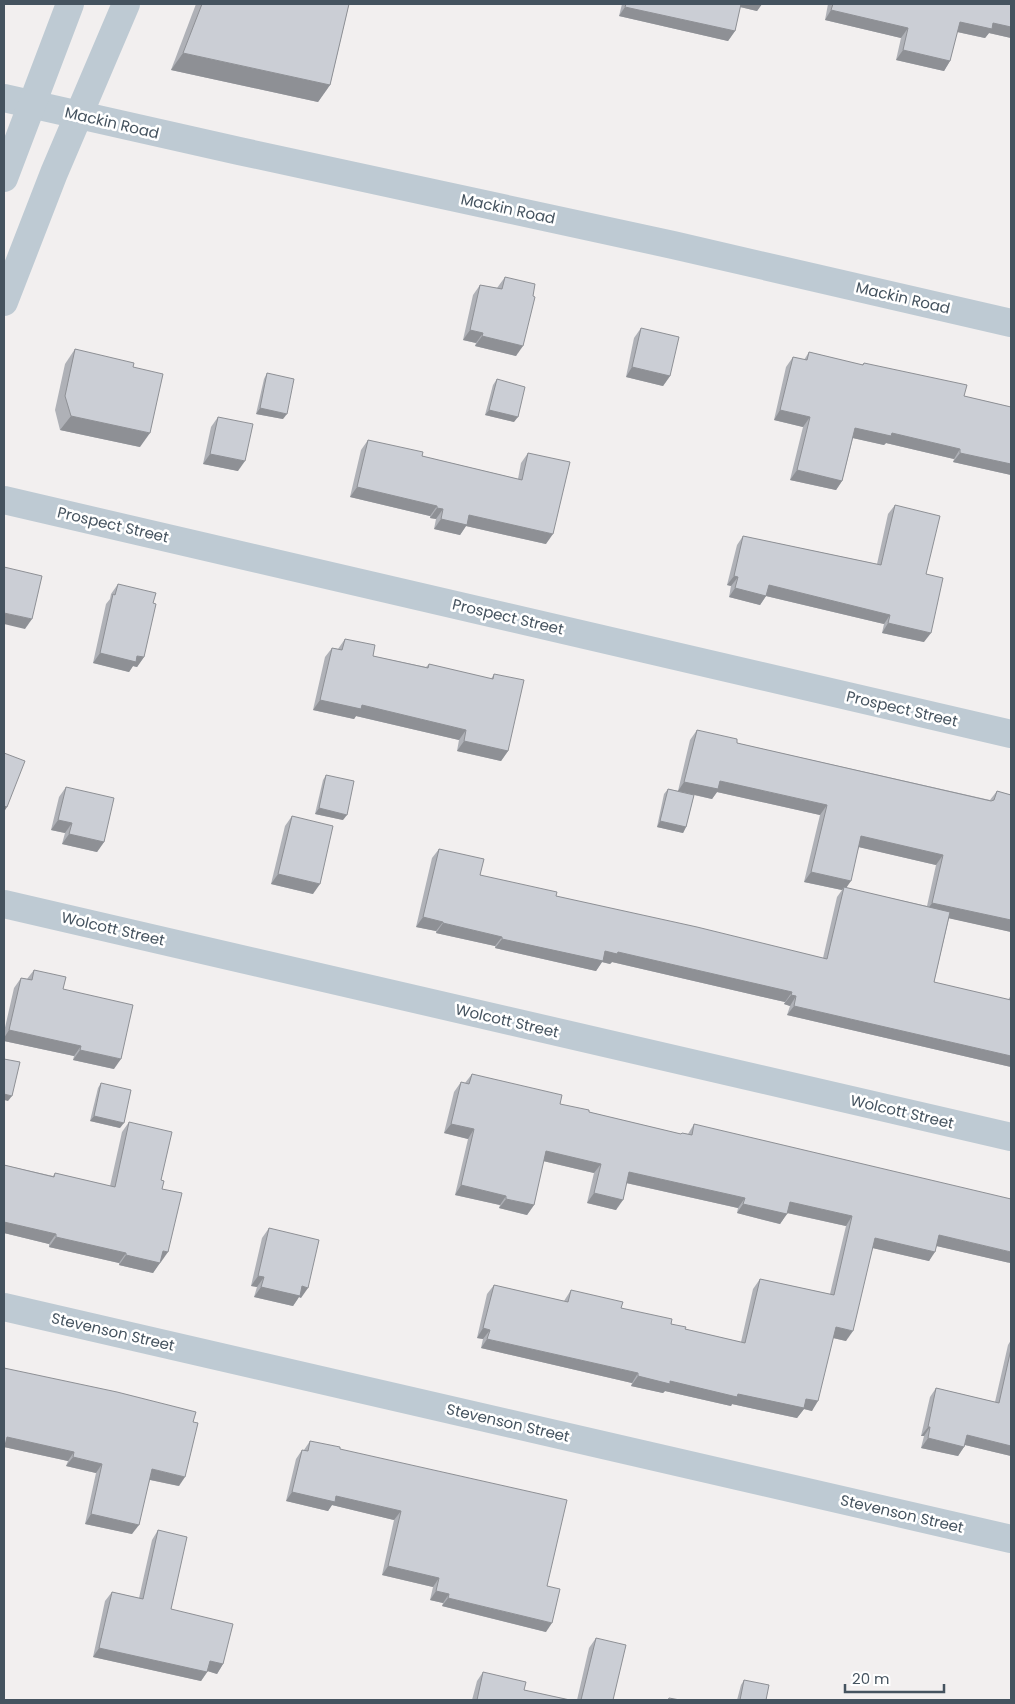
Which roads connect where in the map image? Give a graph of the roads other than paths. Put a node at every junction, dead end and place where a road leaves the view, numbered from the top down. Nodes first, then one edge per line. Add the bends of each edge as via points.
1 (70, 4) edge
2 (126, 4) edge
3 (4, 98) edge
4 (32, 104) junction
5 (80, 115) junction
6 (4, 178) edge
7 (4, 302) edge
8 (1011, 323) edge
9 (4, 500) edge
10 (1011, 734) edge
11 (4, 904) edge
12 (1011, 1137) edge
13 (4, 1307) edge
14 (1011, 1539) edge

1 - 4 street
2 - 5 street
3 - 4 street, Mackin Road
4 - 5 street, Mackin Road
4 - 6 street
5 - 7 street
5 - 8 street, Mackin Road
9 - 10 street, Prospect Street
11 - 12 street, Wolcott Street
13 - 14 street, Stevenson Street

